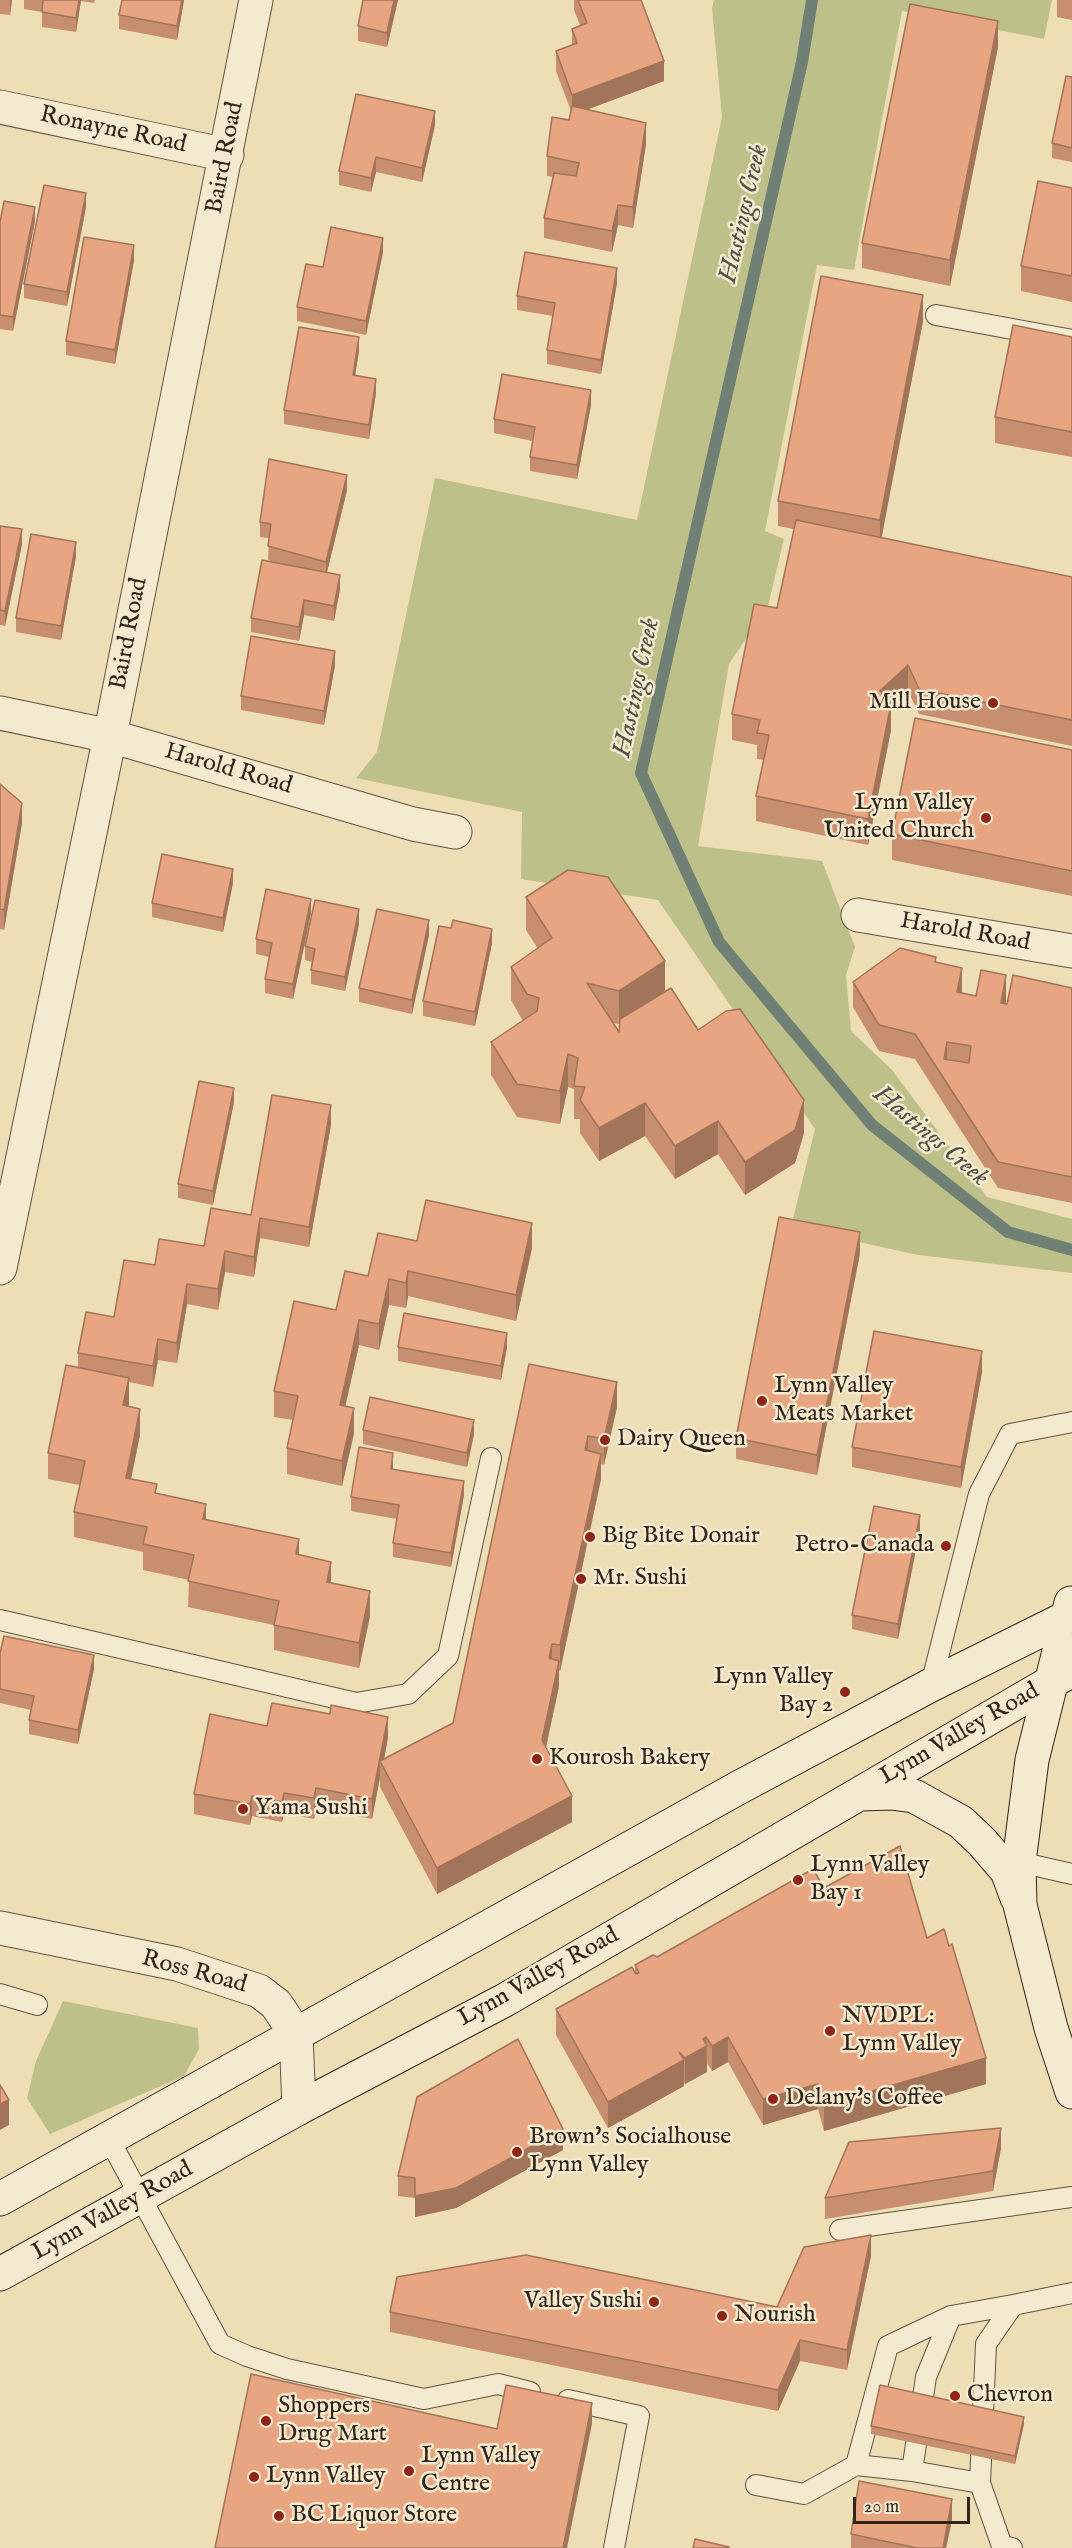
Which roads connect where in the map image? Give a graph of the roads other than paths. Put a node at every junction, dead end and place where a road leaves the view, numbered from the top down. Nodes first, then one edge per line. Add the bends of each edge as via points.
1 (256, 0) edge
2 (0, 107) edge
3 (226, 155) junction
4 (936, 315) dead end
5 (1072, 340) edge
6 (0, 713) edge
7 (110, 736) junction
8 (455, 832) dead end
9 (858, 915) dead end
10 (1072, 951) edge
11 (0, 1268) edge
12 (1072, 1422) edge
13 (491, 1458) dead end
14 (1070, 1611) edge
15 (0, 1620) edge
16 (1061, 1676) edge
17 (931, 1685) junction
18 (860, 1794) junction
19 (1019, 1862) junction
20 (1072, 1874) edge
21 (1020, 1905) junction
22 (0, 1928) edge
23 (0, 1994) edge
24 (37, 2005) dead end
25 (296, 2034) junction
26 (1072, 2092) edge
27 (299, 2108) junction
28 (109, 2139) junction
29 (140, 2197) junction
30 (1072, 2197) edge
31 (0, 2199) edge
32 (840, 2230) dead end
33 (0, 2274) edge
34 (1072, 2293) edge
35 (1013, 2305) junction
36 (951, 2316) junction
37 (856, 2465) junction
38 (912, 2471) junction
39 (980, 2483) junction
40 (756, 2485) dead end
41 (614, 2548) edge
42 (1012, 2548) edge

1 - 3 main road, Baird Road
2 - 3 main road, Ronayne Road
3 - 7 main road, Baird Road
4 - 5 lane
6 - 7 main road, Harold Road
7 - 8 main road, Harold Road via 413,824
7 - 11 main road, Baird Road
9 - 10 main road, Harold Road
12 - 17 lane via 1010,1434 979,1494
13 - 15 lane via 448,1656 408,1694 356,1703
14 - 16 main road
14 - 17 main road
16 - 18 main road, Lynn Valley Road
16 - 19 main road via 1032,1760
17 - 25 main road
18 - 21 main road via 914,1796 961,1822 1007,1871
18 - 27 main road, Lynn Valley Road via 505,2000
19 - 20 lane
19 - 21 main road
21 - 26 main road via 1051,2028
22 - 25 main road, Ross Road via 177,1964 249,1987 276,2004
23 - 24 lane
25 - 27 main road
25 - 28 main road
27 - 29 main road, Lynn Valley Road
28 - 29 lane
28 - 31 main road
29 - 33 main road, Lynn Valley Road
29 - 41 lane via 220,2344 239,2353 287,2368 424,2398 498,2384 639,2416
30 - 32 lane
34 - 35 lane
35 - 36 lane
35 - 39 lane via 986,2344
36 - 37 lane via 888,2346
36 - 38 lane via 926,2377
37 - 38 lane
37 - 40 lane via 804,2494
38 - 39 lane
39 - 42 lane via 1002,2546

